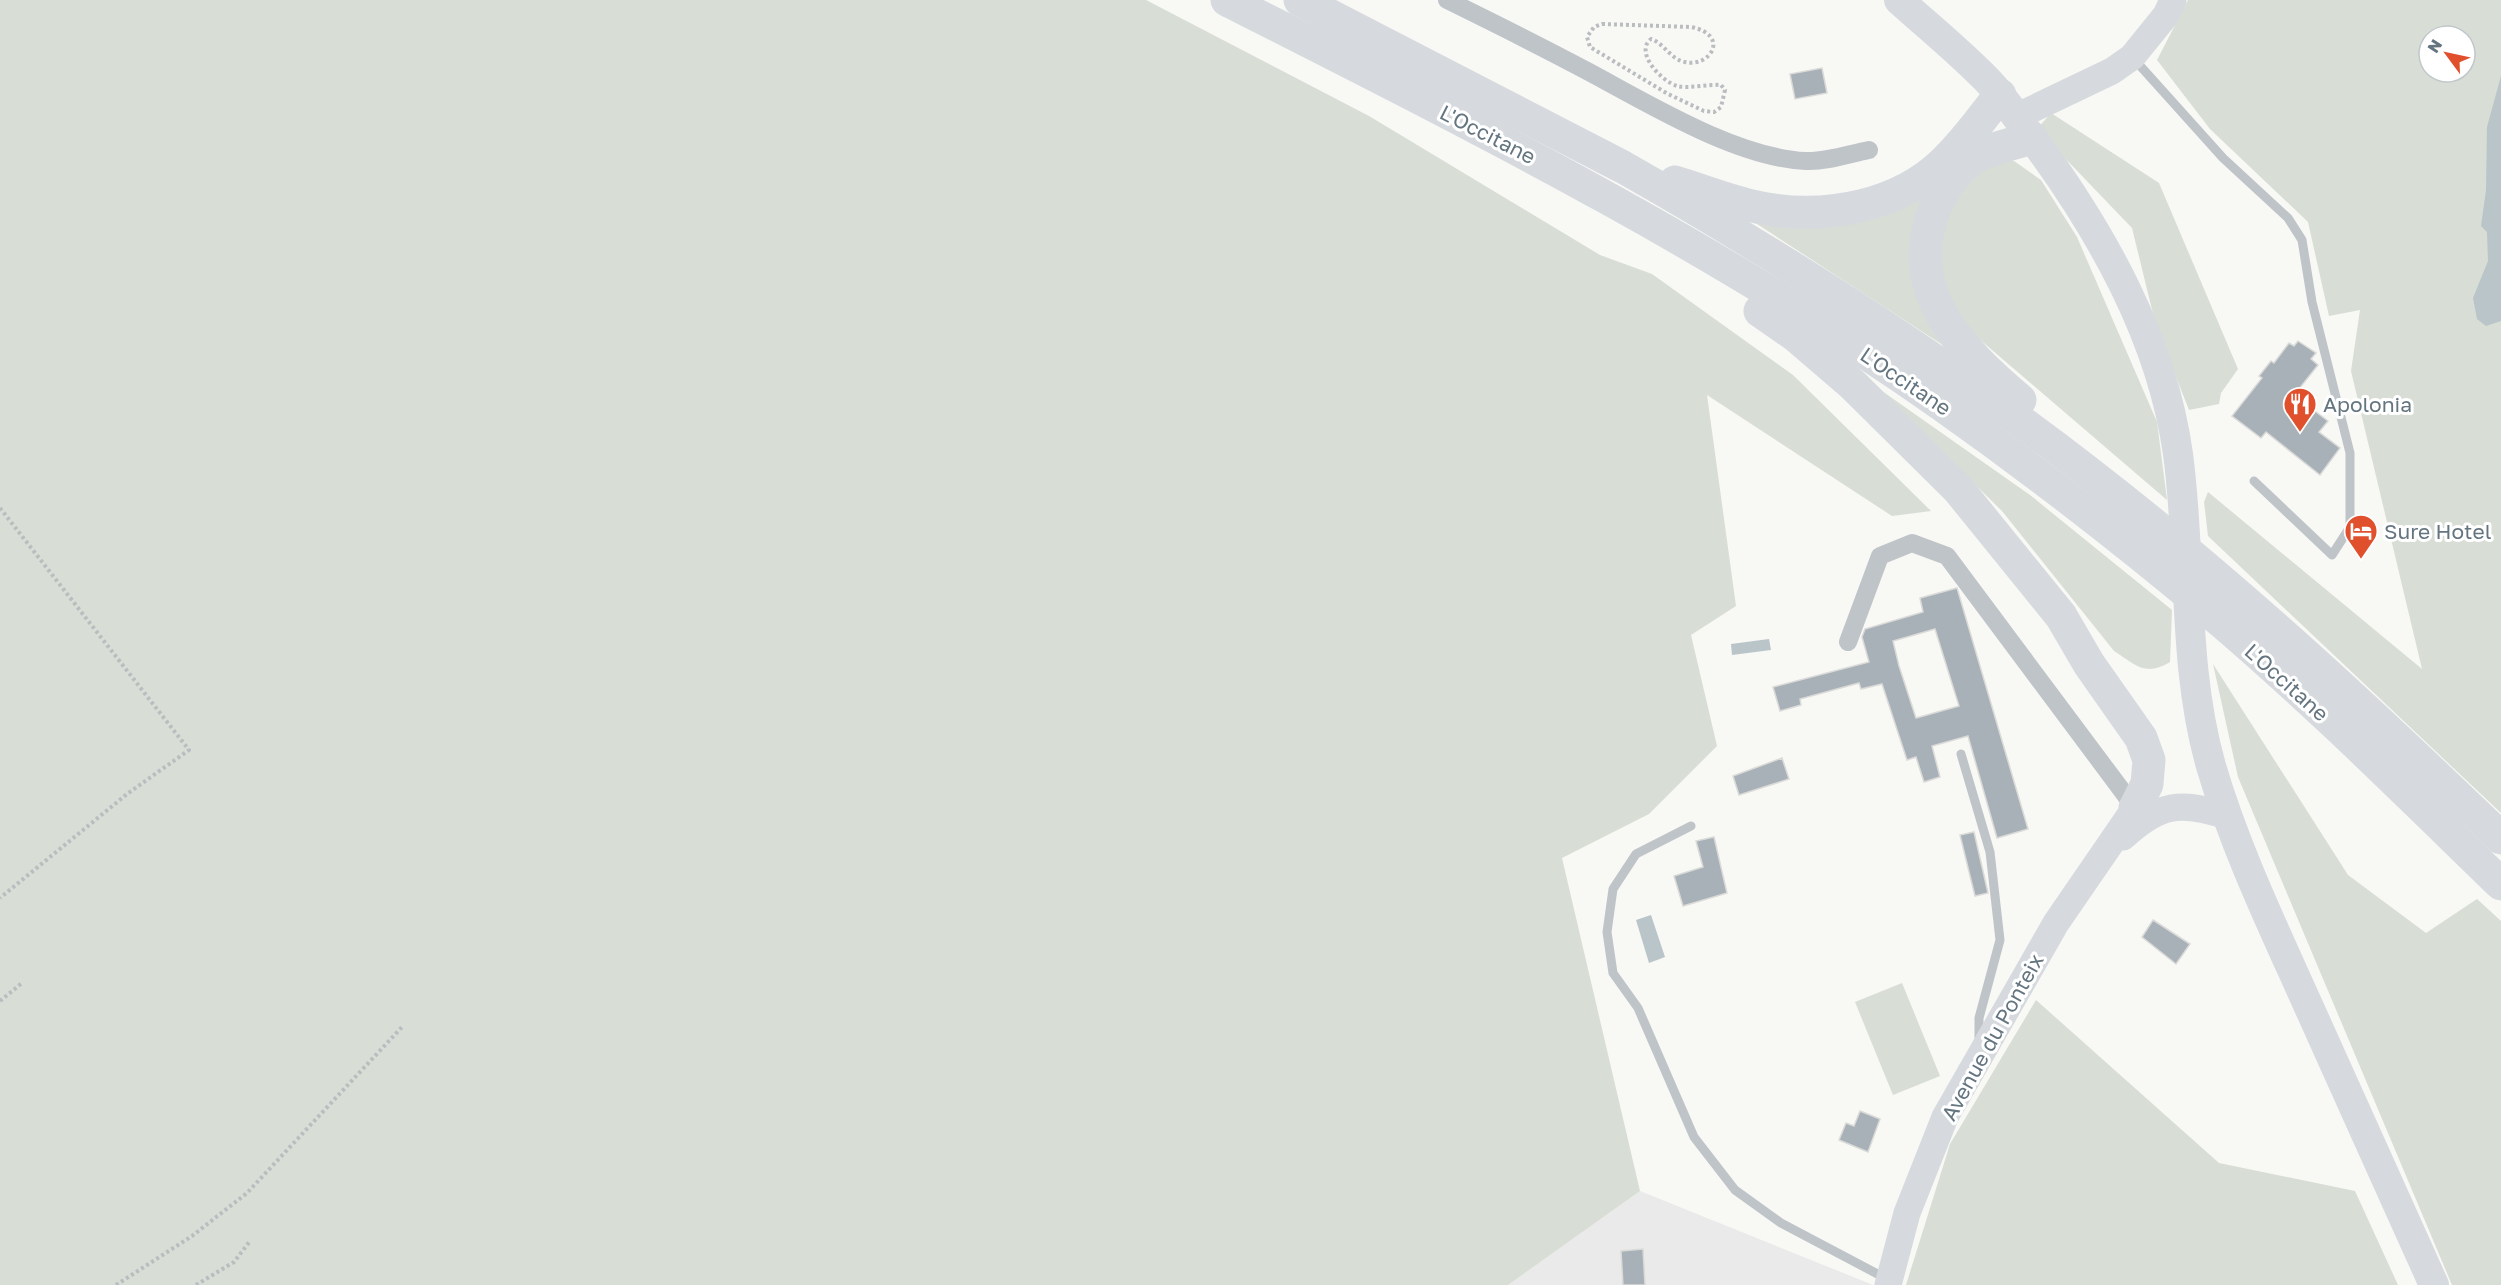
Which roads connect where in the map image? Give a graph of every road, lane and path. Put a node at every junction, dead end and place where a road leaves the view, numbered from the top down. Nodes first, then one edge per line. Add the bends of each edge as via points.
1 (1227, 0) edge
2 (1300, 0) edge
3 (1447, 0) edge
4 (1899, 0) edge
5 (2174, 0) edge
6 (1590, 47) joint
7 (2132, 57) junction
8 (2016, 117) junction
9 (1869, 150) dead end
10 (1623, 167) junction
11 (1683, 243) junction
12 (2084, 469) junction
13 (2254, 481) dead end
14 (0, 508) edge
15 (1848, 642) dead end
16 (1961, 754) dead end
17 (2135, 807) junction
18 (2227, 816) junction
19 (1691, 826) dead end
20 (2501, 838) edge
21 (2100, 857) junction
22 (2501, 884) edge
23 (0, 898) edge
24 (22, 983) dead end
25 (0, 1001) edge
26 (402, 1027) dead end
27 (1979, 1057) junction
28 (250, 1241) dead end
29 (1889, 1283) edge
30 (116, 1285) edge
31 (196, 1285) edge
32 (2434, 1285) edge

1 - 11 highway, L'Occitane via 1572,177
2 - 10 highway, L'Occitane
3 - 9 street via 1695,128 1755,151 1808,162
4 - 8 main road via 1964,58
5 - 7 street
6 - 6 path via 1704,111 1714,112 1721,107 1725,90 1721,85 1678,86 1662,77 1644,49 1651,39 1675,59 1688,63 1704,60 1714,41 1704,29 1602,24 1587,37
7 - 8 street via 2112,71
7 - 13 lane via 2223,158 2288,218 2302,240 2312,302 2350,453 2350,527 2332,555
8 - 10 highway via 1920,180 1885,199 1850,208 1802,213 1765,209
8 - 12 highway via 1996,147 1959,170 1943,191 1927,235 1927,275 1940,314 1954,335 1981,365 2061,435
8 - 18 main road via 2103,244 2133,305 2166,395 2179,463 2198,709
10 - 12 highway, L'Occitane via 1814,280
11 - 17 highway via 1703,271 1796,336 1958,489 2061,616 2141,738 2149,760 2147,784
11 - 22 highway, L'Occitane via 1853,345 1949,410 2101,523 2286,680
12 - 20 highway, L'Occitane via 2275,625
14 - 23 path via 189,750 127,794
15 - 17 street via 1880,556 1912,543 1947,556
16 - 27 lane via 1990,852 2000,940 1979,1018
17 - 21 street, Avenue du Ponteix
18 - 21 street via 2192,807 2167,807 2143,819
18 - 32 main road via 2291,969
19 - 29 lane via 1636,854 1614,889 1606,932 1613,973 1638,1008 1694,1137 1735,1190 1781,1223
21 - 27 street, Avenue du Ponteix via 2056,923
24 - 25 path
26 - 30 path via 247,1193 192,1236
27 - 29 street, Avenue du Ponteix via 1945,1118 1907,1213
28 - 31 path via 234,1263

